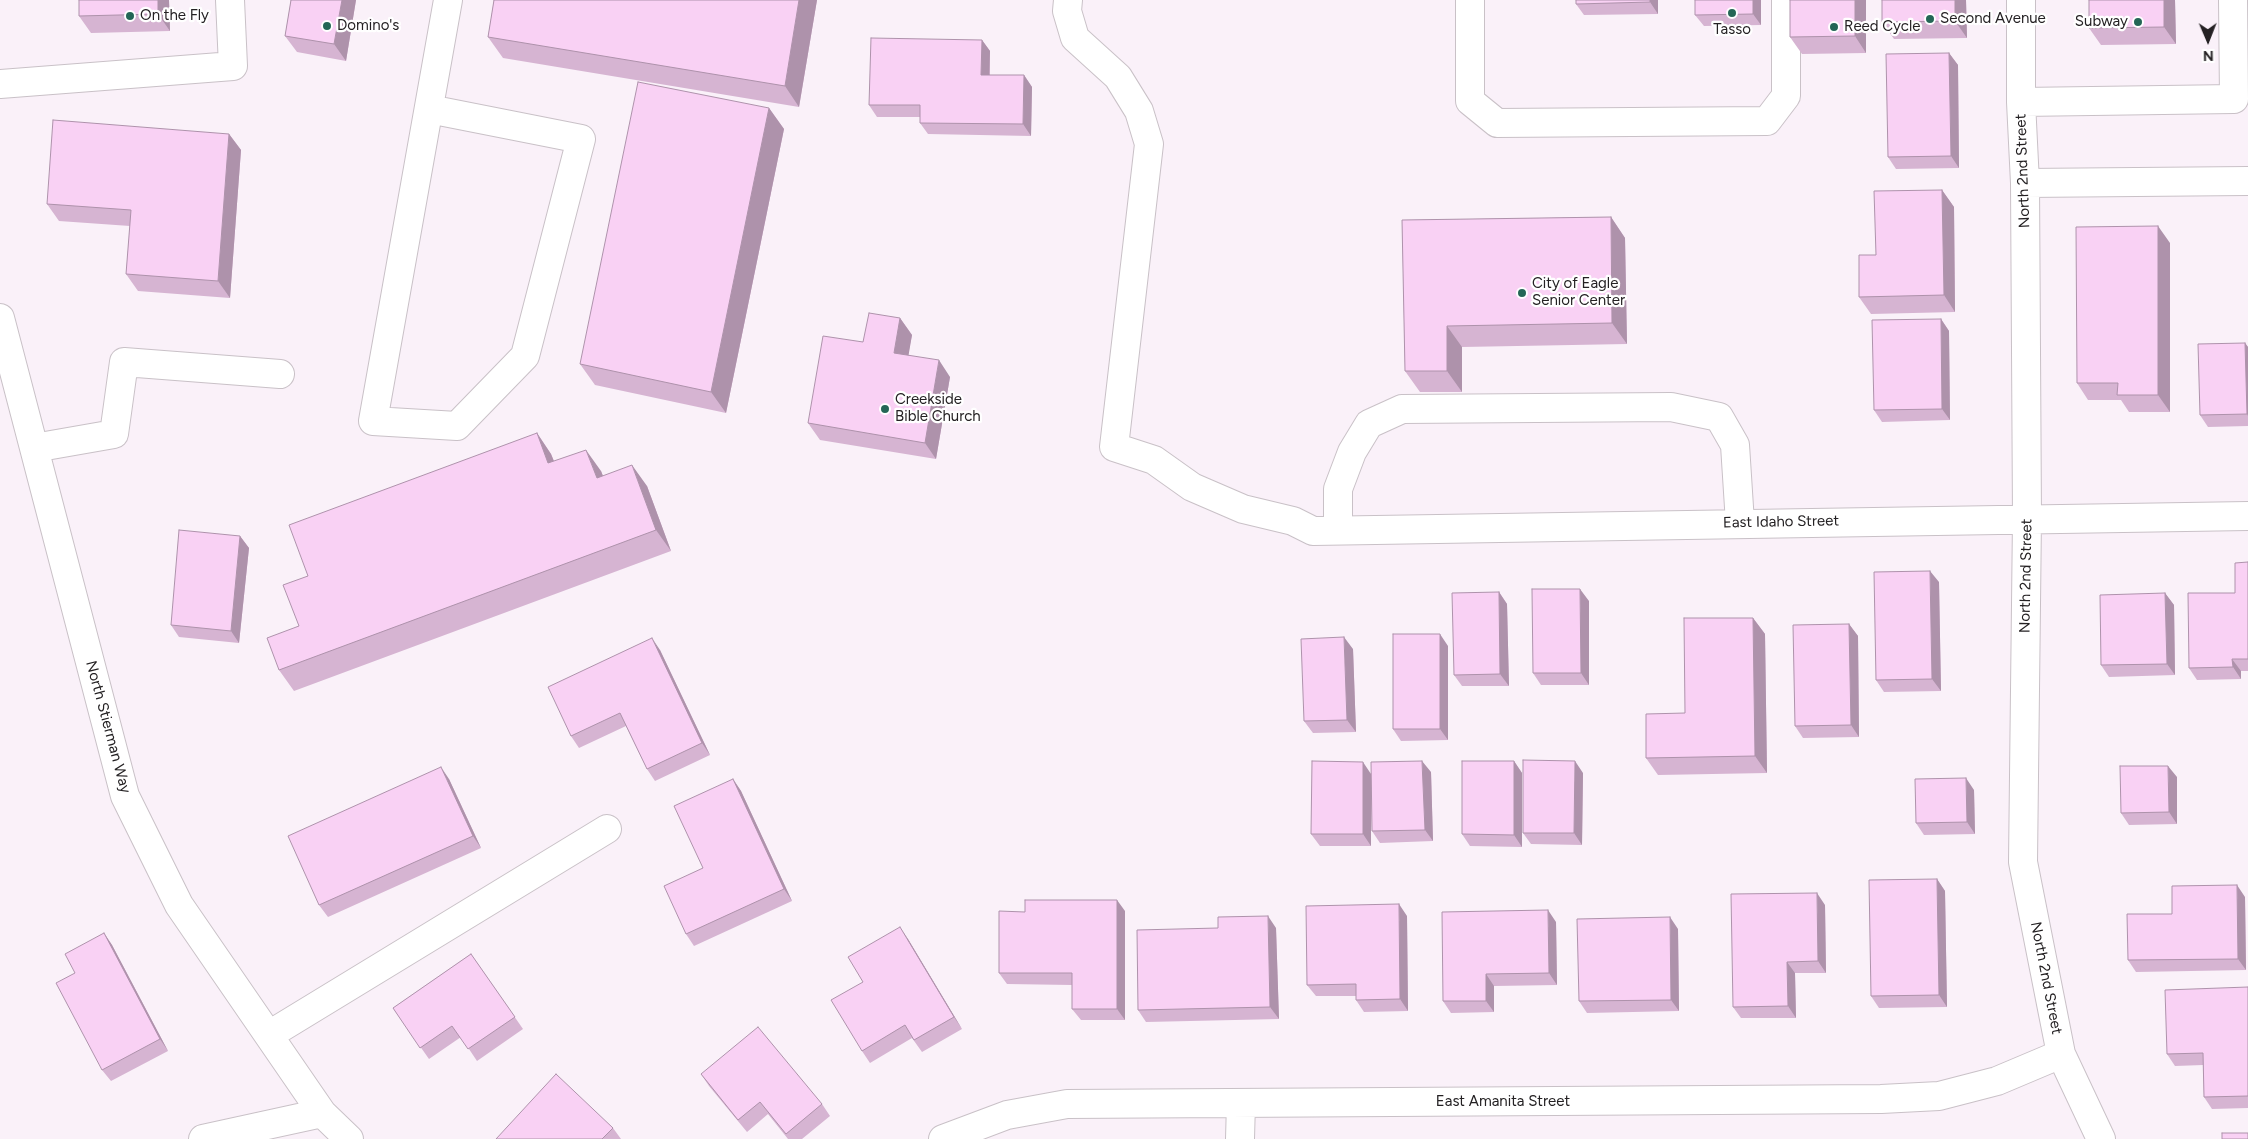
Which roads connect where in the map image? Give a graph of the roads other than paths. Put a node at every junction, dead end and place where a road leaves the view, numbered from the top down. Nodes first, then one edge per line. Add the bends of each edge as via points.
1 (230, 0) edge
2 (448, 0) edge
3 (1068, 0) edge
4 (1470, 0) edge
5 (1786, 0) edge
6 (2021, 0) edge
7 (2233, 0) edge
8 (0, 84) edge
9 (2021, 102) junction
10 (429, 109) junction
11 (2248, 181) edge
12 (2025, 183) junction
13 (0, 318) edge
14 (280, 374) dead end
15 (34, 448) junction
16 (2248, 516) edge
17 (2027, 518) junction
18 (1740, 523) junction
19 (1325, 530) junction
20 (607, 829) dead end
21 (269, 1034) junction
22 (2061, 1054) junction
23 (1240, 1103) junction
24 (322, 1113) junction
25 (203, 1139) edge
26 (350, 1139) edge
27 (943, 1139) edge
28 (1240, 1139) edge
29 (2100, 1139) edge

1 - 8 street via 233,66
2 - 10 street
3 - 19 street via 1067,11 1075,38 1118,77 1139,111 1149,144 1114,447 1154,460 1192,487 1243,509
4 - 5 street via 1470,102 1497,123 1767,121 1786,96
6 - 9 street, North 2nd Street
7 - 9 street via 2234,99
9 - 12 street, North 2nd Street
10 - 10 street via 373,421 458,426 525,356 581,139
11 - 12 street
12 - 17 street, North 2nd Street
13 - 15 street, North Stierman Way
14 - 15 street via 124,362 114,434
15 - 21 street, North Stierman Way via 125,796 179,904
16 - 17 street, East Idaho Street
17 - 18 street, East Idaho Street
17 - 22 street, North 2nd Street via 2023,862
18 - 19 street, East Idaho Street
18 - 19 street via 1735,446 1719,417 1671,407 1402,409 1369,424 1352,452
20 - 21 street
21 - 24 street, North Stierman Way
22 - 23 street, East Amanita Street via 1997,1081 1939,1096
22 - 29 street, North 2nd Street
23 - 27 street, East Amanita Street via 1067,1104 1007,1115
23 - 28 street
24 - 25 street
24 - 26 street, North Stierman Way

